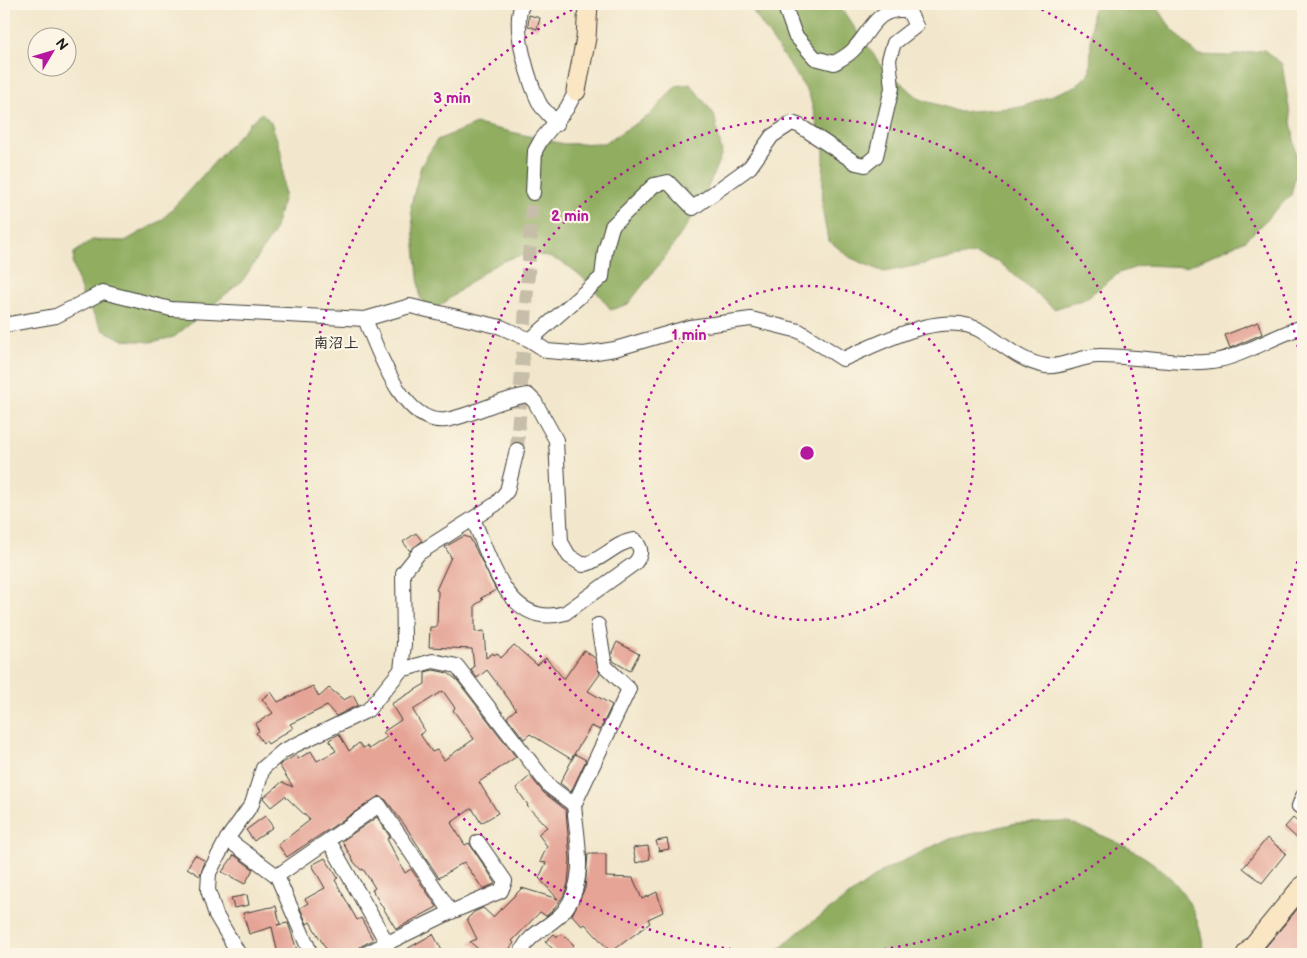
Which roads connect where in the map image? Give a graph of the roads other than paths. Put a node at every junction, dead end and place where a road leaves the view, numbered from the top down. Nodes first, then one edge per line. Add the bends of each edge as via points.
1 (523, 4) edge
2 (588, 4) edge
3 (784, 4) edge
4 (576, 91) joint
5 (557, 124) junction
6 (533, 193) tunnel mouth
7 (365, 319) junction
8 (4, 325) edge
9 (1303, 327) edge
10 (530, 340) junction
11 (517, 450) tunnel mouth
12 (473, 519) junction
13 (598, 626) dead end
14 (401, 670) junction
15 (1303, 796) edge
16 (574, 805) junction
17 (1303, 809) edge
18 (227, 839) junction
19 (329, 841) junction
20 (478, 842) dead end
21 (277, 876) junction
22 (1303, 885) edge
23 (451, 912) junction
24 (387, 943) junction
25 (239, 954) edge
26 (311, 954) edge
27 (365, 954) edge
28 (521, 954) edge
29 (1246, 954) edge

1 - 5 street via 520,8 520,35 528,76 542,106
2 - 4 street via 586,38
3 - 10 street via 795,35 815,58 834,63 853,51 878,17 893,9 908,10 916,26 894,43 889,59 892,88 876,156 865,165 856,163 792,122 772,136 750,167 693,208 668,182 654,185 612,226 602,277
4 - 5 street
5 - 6 street via 535,151
7 - 8 street via 171,309 103,292 56,316
7 - 10 street via 410,306 501,327
7 - 12 street via 382,362 418,414 434,421 513,397 528,396 535,402 556,440 561,542 569,556 583,565 593,563 626,541 635,540 641,555 635,563 565,613 552,616 534,614 516,604 501,582
9 - 10 street via 1218,361 1095,356 1048,366 1006,350 982,331 962,325 910,330 844,359 799,331 751,319 690,327 615,349 584,354 547,351
11 - 12 street via 507,491 496,504
12 - 14 street via 419,553 404,573
13 - 16 street via 605,666 629,689
14 - 16 street via 432,661 457,666 550,786
14 - 18 street via 368,710 283,751 263,768 252,804
15 - 17 street via 1299,806
16 - 28 street via 580,877 564,911 524,944
18 - 21 street
18 - 25 street via 209,873 208,890 216,914
19 - 21 street
19 - 23 street via 380,805
19 - 24 street
20 - 23 street via 504,881 502,891
21 - 26 street
22 - 29 street
23 - 24 street
24 - 27 street

